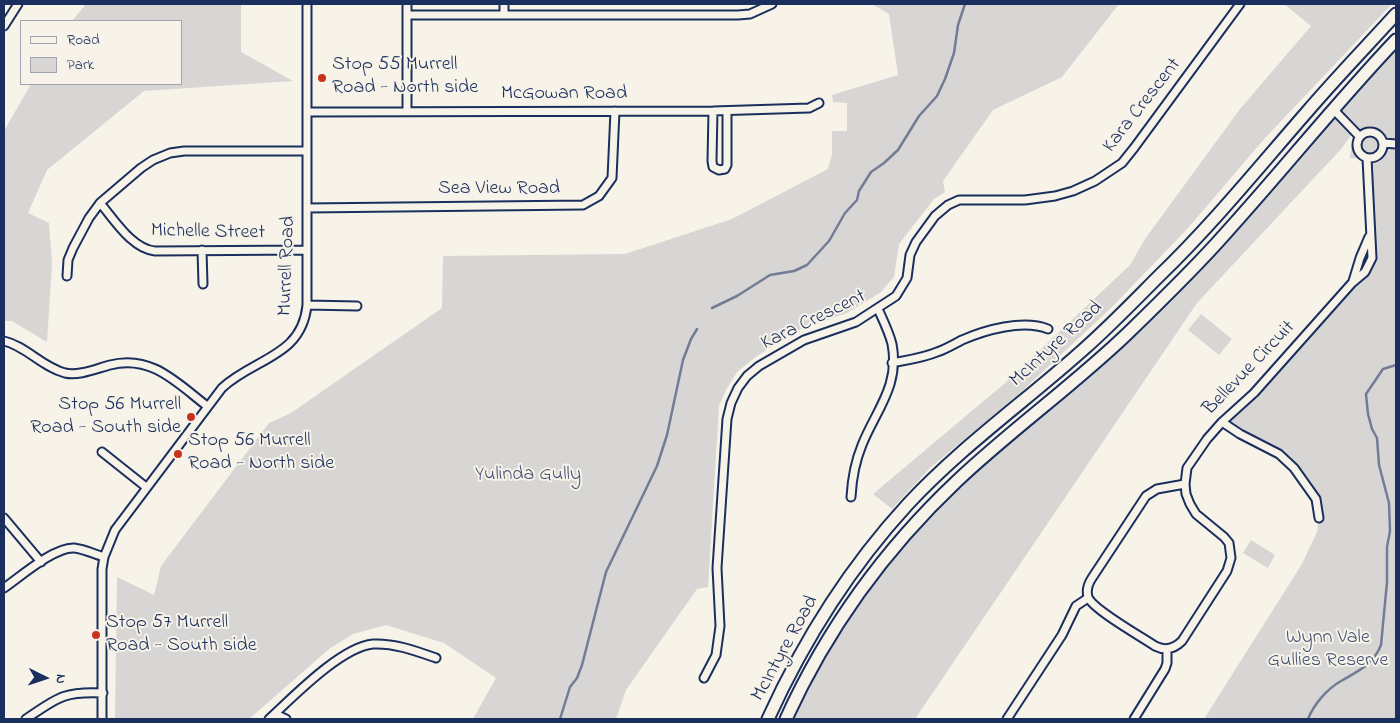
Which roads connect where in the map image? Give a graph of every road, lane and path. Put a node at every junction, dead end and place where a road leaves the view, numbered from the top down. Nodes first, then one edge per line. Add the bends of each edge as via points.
1 (18, 4) edge
2 (307, 4) edge
3 (407, 4) edge
4 (504, 4) edge
5 (772, 4) edge
6 (1240, 4) edge
7 (1396, 14) edge
8 (407, 15) junction
9 (504, 15) junction
10 (4, 26) edge
11 (1396, 40) edge
12 (1333, 82) junction
13 (818, 103) dead end
14 (1333, 109) junction
15 (407, 111) junction
16 (614, 111) junction
17 (713, 111) junction
18 (727, 111) junction
19 (308, 112) junction
20 (1306, 113) junction
21 (1360, 137) junction
22 (1383, 143) junction
23 (1396, 144) edge
24 (307, 151) junction
25 (1367, 158) junction
26 (100, 202) junction
27 (307, 208) junction
28 (202, 250) junction
29 (307, 250) junction
30 (67, 276) dead end
31 (203, 284) dead end
32 (307, 305) junction
33 (357, 306) dead end
34 (878, 309) junction
35 (1048, 329) dead end
36 (4, 341) edge
37 (892, 363) junction
38 (207, 406) junction
39 (1222, 422) junction
40 (102, 452) dead end
41 (1185, 484) junction
42 (146, 487) junction
43 (851, 497) dead end
44 (4, 518) edge
45 (1319, 518) dead end
46 (104, 557) junction
47 (41, 562) junction
48 (4, 588) edge
49 (1088, 598) junction
50 (1167, 649) junction
51 (436, 658) dead end
52 (704, 678) dead end
53 (103, 692) junction
54 (275, 714) junction
55 (26, 719) edge
56 (102, 719) edge
57 (269, 719) edge
58 (286, 719) edge
59 (768, 719) edge
60 (786, 719) edge
61 (1007, 719) edge
62 (1134, 719) edge

1 - 10 street
2 - 19 street, Murrell Road
3 - 8 street
4 - 9 street
5 - 9 street via 750,14 738,15
6 - 34 street, Kara Crescent via 1122,162 1095,181 1055,196 1026,200 959,200 948,205 935,216 916,242 902,288
7 - 12 main road, McIntyre Road
8 - 9 street
8 - 15 street
11 - 14 main road, McIntyre Road
12 - 14 main road
12 - 20 main road, McIntyre Road
13 - 18 street, McGowan Road via 809,108
14 - 20 main road
14 - 21 street
14 - 60 main road, McIntyre Road via 1223,236 1129,332 964,474 920,517 842,616
15 - 16 street, McGowan Road
15 - 19 street, McGowan Road
16 - 17 street, McGowan Road
16 - 27 street, Sea View Road via 612,178 599,196 583,205
17 - 18 street, McGowan Road
17 - 18 street via 712,161 713,167 719,170 727,165
19 - 24 street, Murrell Road
20 - 59 main road, McIntyre Road via 1160,276 1084,349 948,465 889,526 826,612
21 - 22 street via 1372,132 1378,134
21 - 25 street via 1357,148
22 - 23 street
22 - 25 street via 1381,153 1375,158
24 - 26 street via 194,150 170,153 141,168
24 - 27 street, Murrell Road
25 - 39 street, Bellevue Circuit via 1372,258 1365,272 1254,393
26 - 28 street, Michelle Street via 133,242 143,249
26 - 30 street via 73,248
27 - 29 street, Murrell Road
28 - 29 street, Michelle Street
28 - 31 street
29 - 32 street, Murrell Road
32 - 33 street
32 - 38 street, Murrell Road via 302,326 290,344 237,375
34 - 37 street via 890,338
34 - 52 street, Kara Crescent via 850,325 804,340 759,366 747,376 734,395 727,419 717,568 719,632 716,655
35 - 37 street via 1027,324 1005,328 966,338 937,352
36 - 38 street via 66,373 126,362 146,365 167,376
37 - 43 street via 888,392 856,463
38 - 42 street, Murrell Road
39 - 41 street, Bellevue Circuit via 1187,468
39 - 45 street via 1279,454 1294,468 1316,499
40 - 42 street
41 - 49 street via 1157,489 1146,496 1089,583
41 - 50 street via 1186,494 1196,514 1224,537 1231,558 1227,571 1182,641
42 - 46 street, Murrell Road via 115,530
44 - 47 street
46 - 47 street via 70,548
46 - 53 street, Murrell Road
47 - 48 street
49 - 50 street via 1092,604 1155,646
49 - 61 street via 1076,606 1062,635
50 - 62 street via 1165,669
51 - 54 street via 396,646 372,644 362,647 336,660
53 - 55 street via 62,696
53 - 56 street, Murrell Road
54 - 57 street
54 - 58 street

